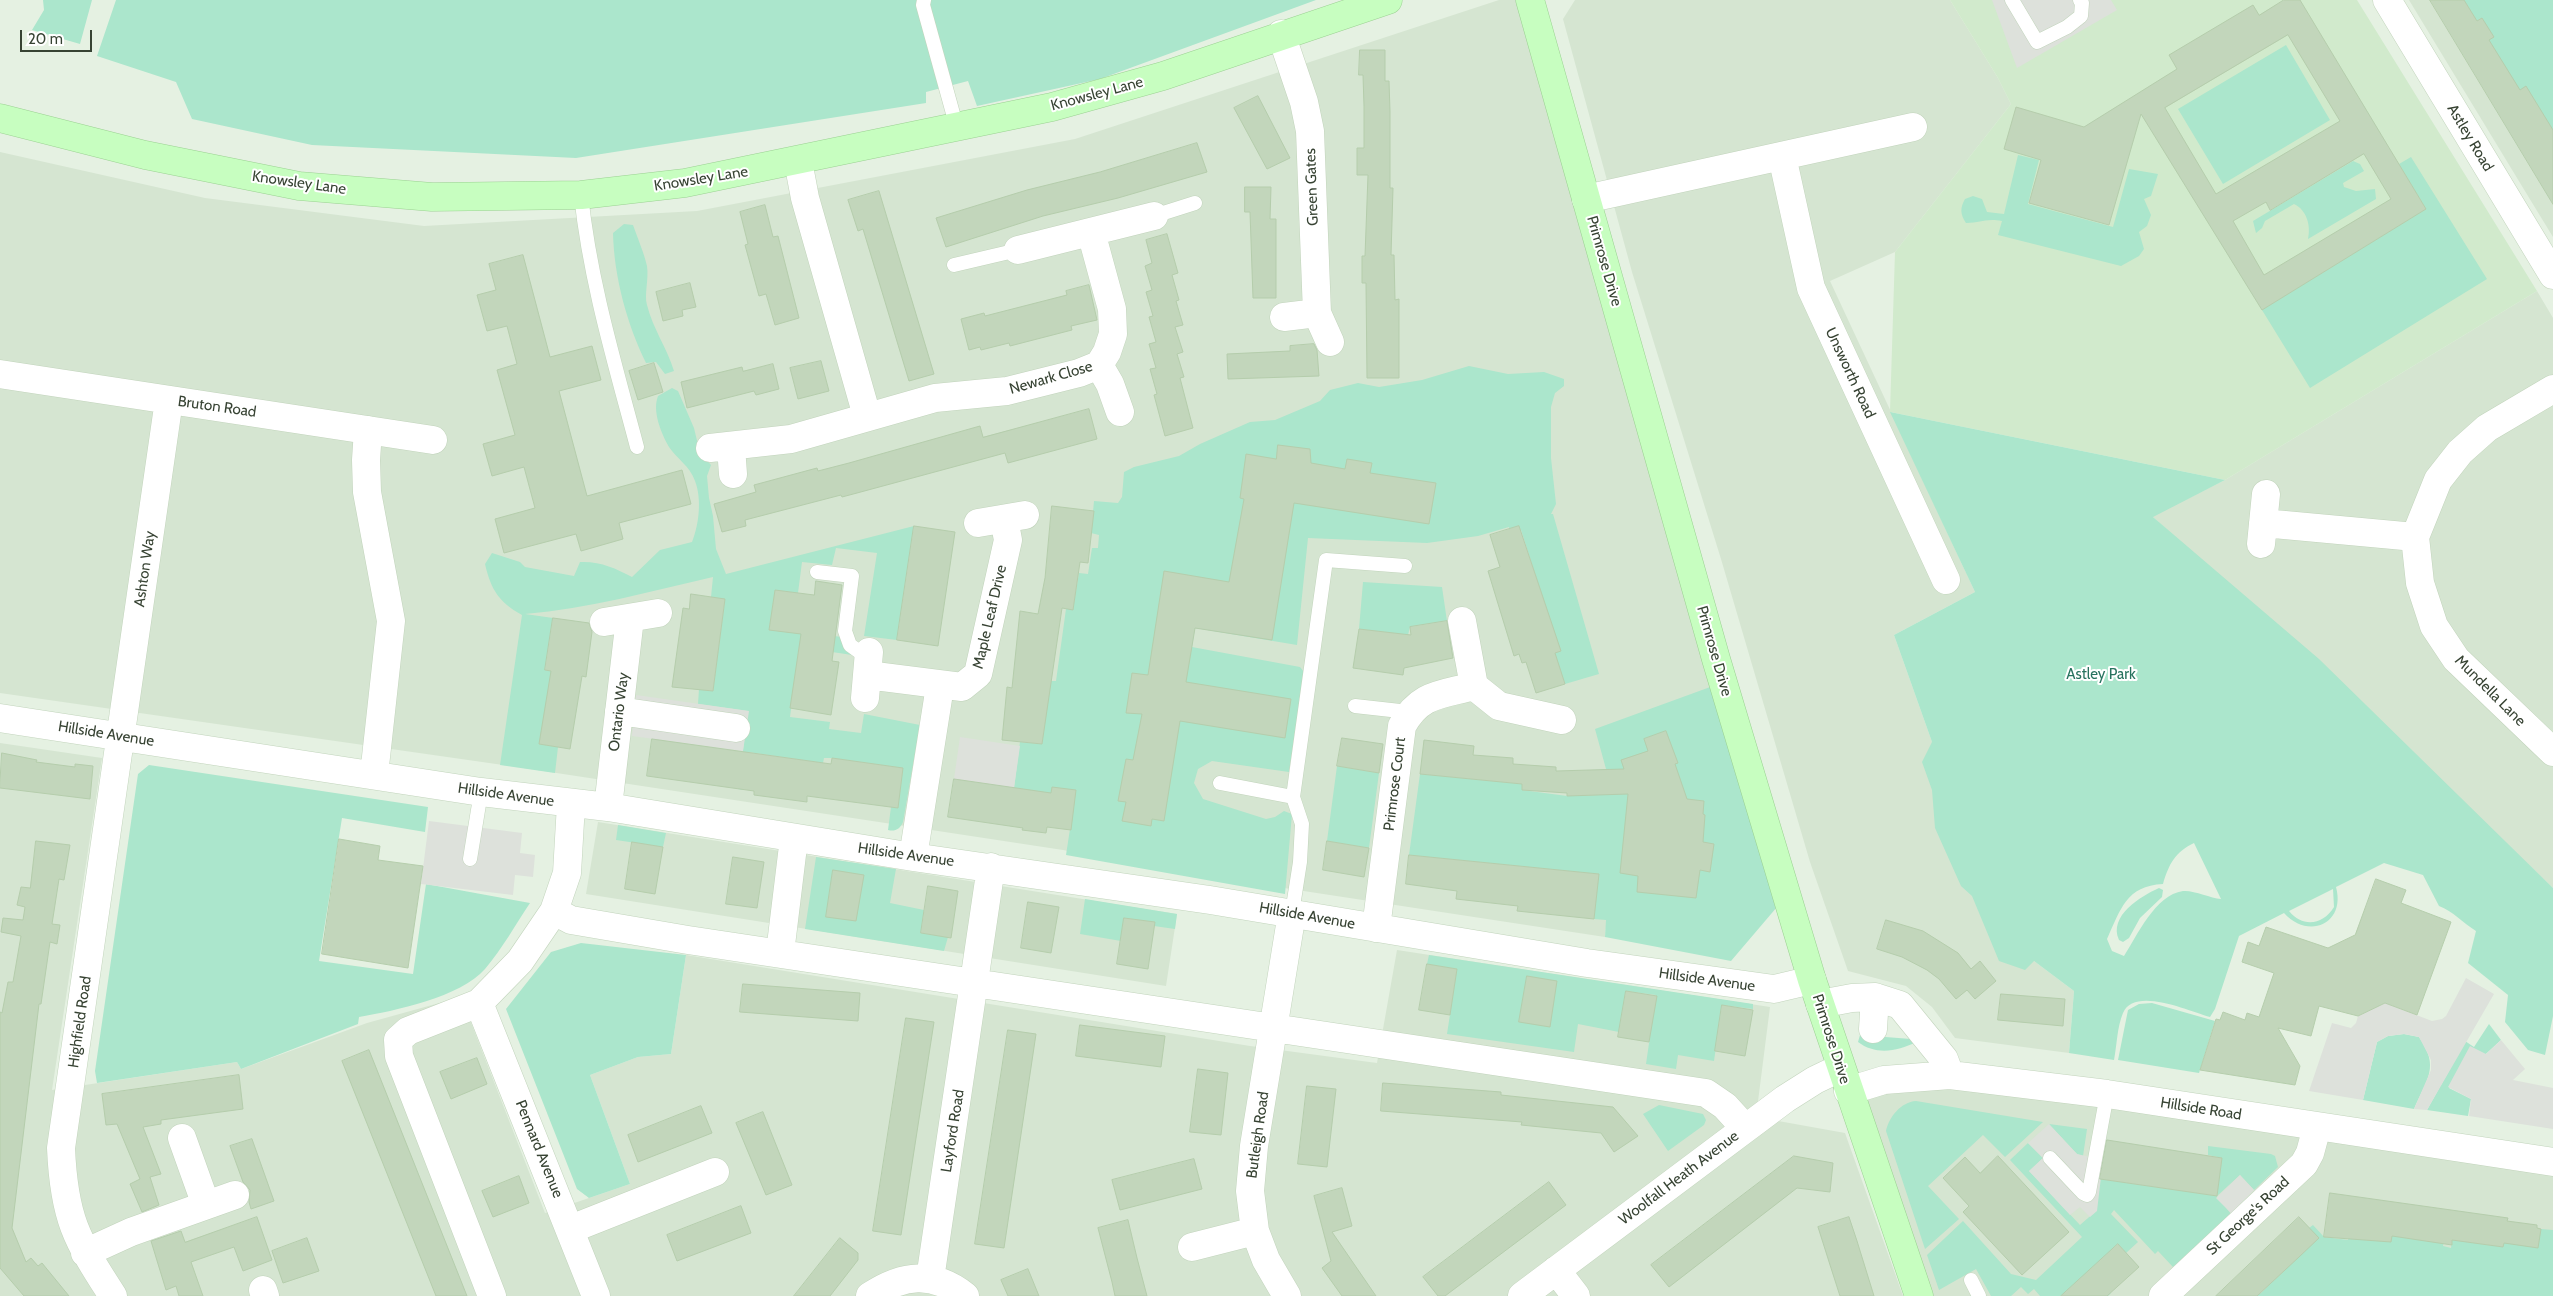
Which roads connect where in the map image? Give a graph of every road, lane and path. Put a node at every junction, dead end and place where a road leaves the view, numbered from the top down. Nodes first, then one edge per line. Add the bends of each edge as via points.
1 (924, 0) edge
2 (1388, 0) edge
3 (1530, 0) edge
4 (2012, 0) edge
5 (2080, 0) edge
6 (2387, 0) edge
7 (1281, 34) junction
8 (0, 118) edge
9 (1913, 127) dead end
10 (957, 128) junction
11 (1782, 156) junction
12 (798, 161) junction
13 (581, 195) junction
14 (1586, 199) junction
15 (1194, 203) dead end
16 (1154, 216) joint
17 (1092, 232) junction
18 (1018, 250) joint
19 (954, 265) dead end
20 (2553, 276) edge
21 (1317, 313) junction
22 (1284, 317) dead end
23 (1330, 342) dead end
24 (1099, 365) junction
25 (0, 374) edge
26 (2553, 388) edge
27 (169, 400) junction
28 (1120, 412) dead end
29 (867, 416) junction
30 (368, 430) junction
31 (433, 440) dead end
32 (638, 447) dead end
33 (733, 474) dead end
34 (2266, 494) dead end
35 (1002, 519) dead end
36 (2415, 537) junction
37 (1405, 566) dead end
38 (817, 572) dead end
39 (1946, 580) dead end
40 (658, 613) dead end
41 (1462, 621) dead end
42 (867, 671) joint
43 (940, 686) junction
44 (1474, 686) junction
45 (1355, 706) dead end
46 (619, 712) junction
47 (1409, 712) junction
48 (0, 718) edge
49 (1562, 720) dead end
50 (736, 728) dead end
51 (121, 737) junction
52 (2553, 752) edge
53 (374, 775) junction
54 (1220, 783) dead end
55 (480, 792) junction
56 (1293, 796) junction
57 (571, 804) junction
58 (608, 807) junction
59 (794, 838) junction
60 (913, 857) junction
61 (470, 859) dead end
62 (992, 867) junction
63 (554, 911) junction
64 (1292, 913) junction
65 (1376, 928) junction
66 (780, 953) junction
67 (975, 983) junction
68 (1816, 992) junction
69 (1875, 997) junction
70 (479, 1003) junction
71 (1273, 1027) junction
72 (1873, 1029) dead end
73 (1950, 1076) junction
74 (1844, 1080) junction
75 (2106, 1094) junction
76 (2317, 1127) junction
77 (1745, 1128) junction
78 (182, 1138) dead end
79 (2050, 1158) dead end
80 (2553, 1162) edge
81 (715, 1172) dead end
82 (235, 1195) dead end
83 (206, 1205) junction
84 (571, 1229) junction
85 (1255, 1231) junction
86 (1192, 1247) dead end
87 (85, 1253) junction
88 (1556, 1270) junction
89 (930, 1279) junction
90 (1971, 1280) dead end
91 (113, 1296) edge
92 (492, 1296) edge
93 (596, 1296) edge
94 (870, 1296) edge
95 (966, 1296) edge
96 (1287, 1296) edge
97 (1522, 1296) edge
98 (1576, 1296) edge
99 (1919, 1296) edge
100 (1979, 1296) edge
101 (2163, 1296) edge

1 - 10 lane
2 - 7 main road, Knowsley Lane
3 - 14 main road, Primrose Drive
4 - 5 lane via 2037,42 2067,28 2081,16
6 - 20 street, Astley Road
7 - 10 main road, Knowsley Lane via 1163,76 1052,107
7 - 21 street, Green Gates via 1304,102 1310,131
8 - 13 main road, Knowsley Lane via 145,156 299,186 432,197
9 - 11 street
10 - 12 main road, Knowsley Lane
11 - 14 street
11 - 39 street, Unsworth Road via 1811,288
12 - 13 main road, Knowsley Lane via 685,183
12 - 29 street via 805,198
13 - 32 lane via 603,317
14 - 68 main road, Primrose Drive via 1716,659
15 - 16 lane
16 - 17 street
17 - 18 street
17 - 24 street, Newark Close via 1112,309 1113,334
18 - 19 lane
21 - 22 street
21 - 23 street, Green Gates
24 - 28 street
24 - 29 street, Newark Close via 1079,374 1007,392 935,398
25 - 27 street, Bruton Road
26 - 36 street, Mundella Lane via 2486,428 2460,452 2438,480
27 - 30 street, Bruton Road
27 - 51 street, Ashton Way
29 - 33 street, Newark Close via 791,439 720,448
30 - 31 street, Bruton Road
30 - 53 street via 367,492 391,621
34 - 36 street via 2262,534
35 - 43 street, Maple Leaf Drive via 1008,540 978,674 962,687
36 - 52 street, Mundella Lane via 2420,583 2434,626 2450,651
37 - 56 lane via 1326,560
38 - 42 lane via 852,576 846,638
40 - 46 street, Ontario Way via 617,620
41 - 44 street
42 - 43 street, Maple Leaf Drive
43 - 60 street
44 - 47 street via 1423,699
44 - 49 street via 1500,706
45 - 47 lane
46 - 50 street
46 - 58 street, Ontario Way
47 - 65 street, Primrose Court via 1402,726
48 - 51 street, Hillside Avenue
51 - 53 street, Hillside Avenue
51 - 87 street, Highfield Road via 61,1148 68,1216
53 - 55 street, Hillside Avenue
54 - 56 lane
55 - 57 street, Hillside Avenue
55 - 61 lane
56 - 64 lane via 1302,824
57 - 58 street, Hillside Avenue
57 - 63 street via 567,873
58 - 59 street, Hillside Avenue
59 - 60 street, Hillside Avenue
59 - 66 street
60 - 62 street, Hillside Avenue
62 - 64 street, Hillside Avenue
62 - 67 street, Layford Road
63 - 66 street via 571,920
63 - 70 street via 520,961
64 - 65 street, Hillside Avenue
64 - 71 street, Butleigh Road
65 - 68 street, Hillside Avenue via 1587,963
66 - 67 street
67 - 71 street
67 - 89 street, Layford Road
68 - 69 street, Hillside Avenue via 1852,998
68 - 74 main road, Primrose Drive
69 - 72 street
69 - 73 street, Hillside Avenue via 1900,1004 1944,1059
70 - 84 street, Pennard Avenue
70 - 92 street via 408,1031 398,1040 399,1056
71 - 77 street via 1706,1093 1725,1106
71 - 85 street, Butleigh Road via 1250,1191
73 - 74 street, Hillside Road
73 - 75 street, Hillside Road
74 - 77 street, Woolfall Heath Avenue via 1815,1080
74 - 99 main road, Primrose Drive
75 - 76 street, Hillside Road
75 - 79 lane via 2089,1192 2083,1193
76 - 80 street, Hillside Road
76 - 101 street, St George's Road via 2304,1164
77 - 88 street, Woolfall Heath Avenue
78 - 83 street
81 - 84 street
82 - 83 street
83 - 87 street via 131,1232
84 - 93 street, Pennard Avenue
85 - 86 street
85 - 96 street, Butleigh Road via 1266,1260
87 - 91 street, Highfield Road
88 - 97 street, Woolfall Heath Avenue
88 - 98 street
89 - 94 street via 901,1280
89 - 95 street via 952,1286
90 - 100 lane

